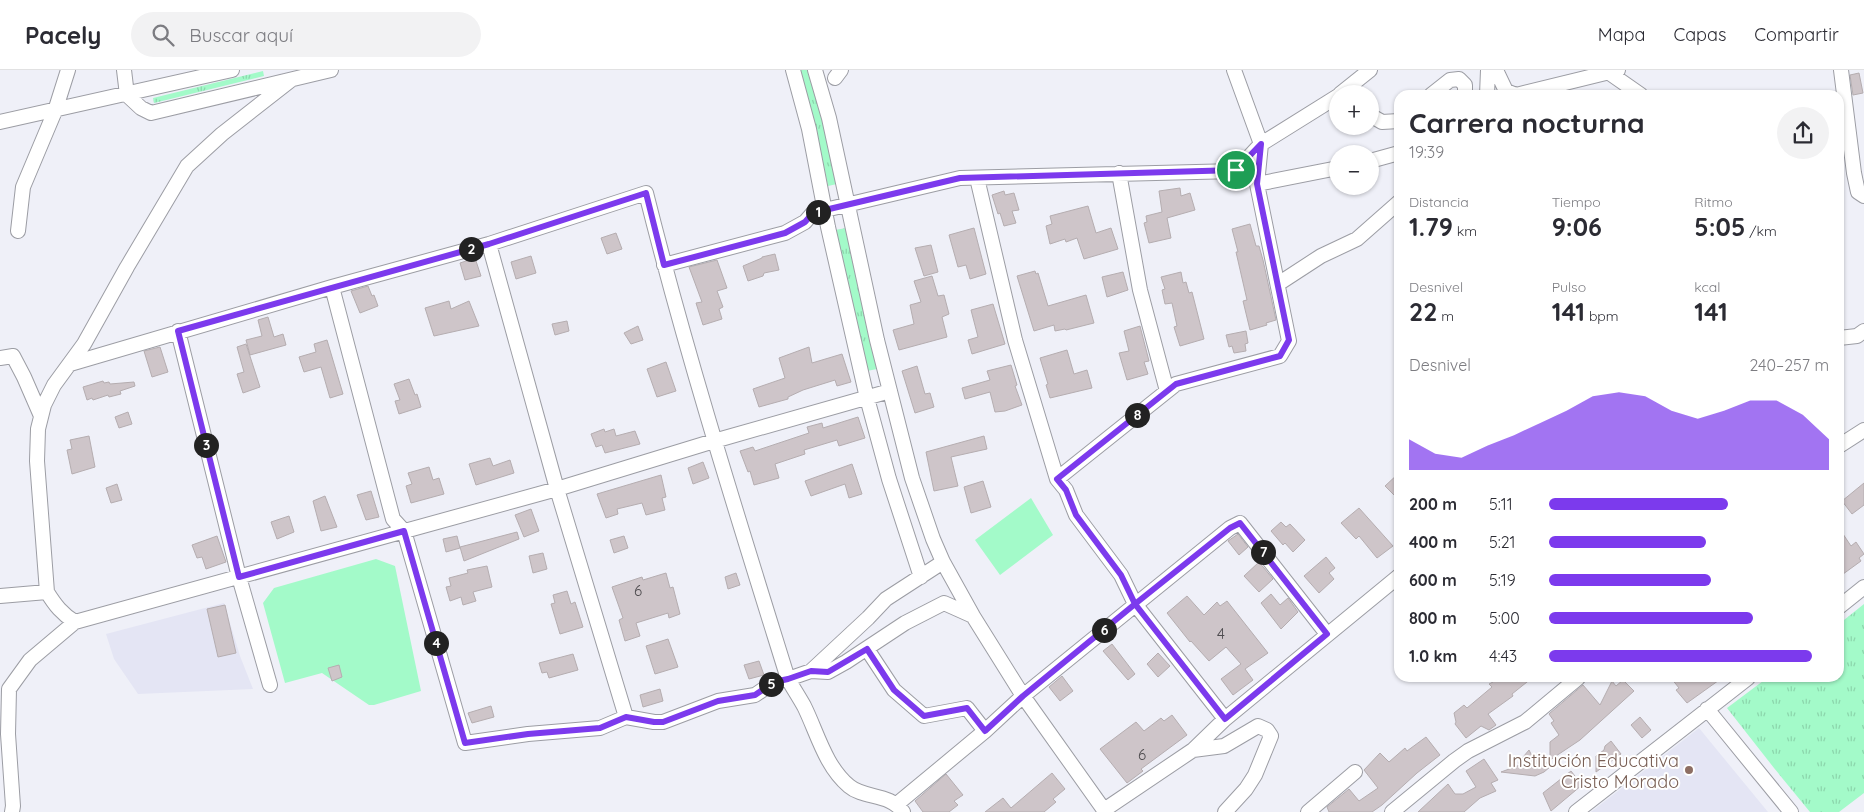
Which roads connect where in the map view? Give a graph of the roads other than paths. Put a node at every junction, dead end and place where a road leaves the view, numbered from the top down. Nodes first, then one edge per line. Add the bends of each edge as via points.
1 (68, 70) edge
2 (124, 70) edge
3 (232, 70) edge
4 (331, 70) edge
5 (793, 70) edge
6 (815, 70) edge
7 (1234, 70) edge
8 (1370, 70) edge
9 (1488, 70) edge
10 (1496, 70) edge
11 (1841, 70) edge
12 (1613, 71) edge
13 (290, 75) edge
14 (1353, 85) edge
15 (1437, 90) edge
16 (1465, 90) edge
17 (1488, 90) edge
18 (1506, 90) edge
19 (1536, 90) edge
20 (1635, 90) edge
21 (1844, 90) edge
22 (1844, 94) edge
23 (127, 95) junction
24 (1329, 102) edge
25 (54, 110) junction
26 (1379, 120) edge
27 (1394, 121) edge
28 (0, 122) edge
29 (1261, 144) junction
30 (1394, 154) edge
31 (1379, 159) edge
32 (1329, 170) edge
33 (1119, 173) junction
34 (977, 178) junction
35 (1257, 184) junction
36 (1864, 196) edge
37 (847, 204) junction
38 (1394, 206) edge
39 (825, 210) junction
40 (18, 231) dead end
41 (489, 244) junction
42 (664, 265) junction
43 (1278, 284) junction
44 (332, 287) junction
45 (178, 331) junction
46 (1862, 337) edge
47 (1844, 338) edge
48 (0, 358) edge
49 (70, 364) junction
50 (890, 391) junction
51 (1167, 391) junction
52 (867, 398) junction
53 (41, 416) junction
54 (1864, 430) edge
55 (714, 441) junction
56 (1844, 443) edge
57 (1057, 479) junction
58 (557, 489) junction
59 (404, 531) junction
60 (942, 562) junction
61 (239, 577) junction
62 (921, 577) junction
63 (1394, 580) edge
64 (1864, 587) edge
65 (47, 592) junction
66 (0, 596) edge
67 (1844, 603) edge
68 (1135, 604) junction
69 (973, 616) junction
70 (75, 622) junction
71 (1327, 634) junction
72 (867, 649) junction
73 (811, 671) junction
74 (788, 679) junction
75 (1573, 682) edge
76 (1743, 682) edge
77 (270, 685) dead end
78 (1023, 696) junction
79 (1707, 709) junction
80 (626, 717) junction
81 (1225, 719) junction
82 (985, 731) junction
83 (1193, 750) junction
84 (1355, 772) dead end
85 (900, 808) edge
86 (1104, 811) edge
87 (12, 812) edge
88 (1225, 812) edge
89 (1308, 812) edge
90 (1392, 812) edge
91 (1576, 812) edge
92 (1791, 812) edge

1 - 25 street
2 - 23 street
3 - 23 street
4 - 13 street
5 - 39 street via 810,129
6 - 37 street
7 - 29 street
8 - 14 street
9 - 17 street
10 - 18 street
11 - 21 street
12 - 19 street
12 - 20 street
13 - 23 street via 151,113
13 - 49 street via 187,166
15 - 16 street via 1450,80 1459,79
22 - 36 street via 1854,173 1858,192
23 - 25 street
24 - 29 street
25 - 28 street
25 - 40 street via 23,187
26 - 27 street
29 - 33 street via 1236,170
29 - 35 street
30 - 31 street
32 - 35 street
33 - 34 street
33 - 51 street via 1140,290
34 - 37 street via 960,178
34 - 57 street via 1015,340
35 - 43 street
37 - 39 street
37 - 50 street
38 - 43 street via 1357,239 1321,256
39 - 42 street via 812,214 805,222 785,233
39 - 52 street
41 - 42 street via 646,193
41 - 44 street
41 - 58 street
42 - 55 street
43 - 51 street via 1289,340 1280,356 1176,384
44 - 45 street
44 - 59 street via 393,519
45 - 49 street
45 - 61 street
46 - 47 street
48 - 53 street via 13,356
49 - 53 street via 54,385
50 - 52 street
50 - 60 street via 912,478
51 - 57 street
52 - 55 street
52 - 62 street
53 - 65 street via 36,461
54 - 56 street
55 - 58 street
55 - 74 street
57 - 68 street via 1066,490 1076,515 1121,575
58 - 59 street
58 - 80 street
59 - 61 street
59 - 80 street via 465,743 600,728
60 - 62 street
60 - 69 street
61 - 70 street
61 - 77 street
62 - 73 street via 886,599
63 - 71 street
64 - 67 street
65 - 66 street
65 - 70 street via 64,615
68 - 71 street via 1240,523
68 - 78 street
68 - 81 street
69 - 72 street via 944,603 905,623
69 - 78 street
70 - 87 street via 30,660 9,689
71 - 81 street
72 - 73 street via 828,672
72 - 82 street via 894,690 924,716 967,708
73 - 74 street
74 - 80 street via 774,682 755,695 718,701 663,722
74 - 85 street via 838,774 850,787
75 - 90 street via 1525,722 1454,761
76 - 79 street
78 - 82 street
78 - 86 street
79 - 91 street
79 - 92 street
81 - 83 street
82 - 85 street
83 - 86 street
83 - 88 street via 1224,746 1258,726 1271,736 1255,775
84 - 89 street

